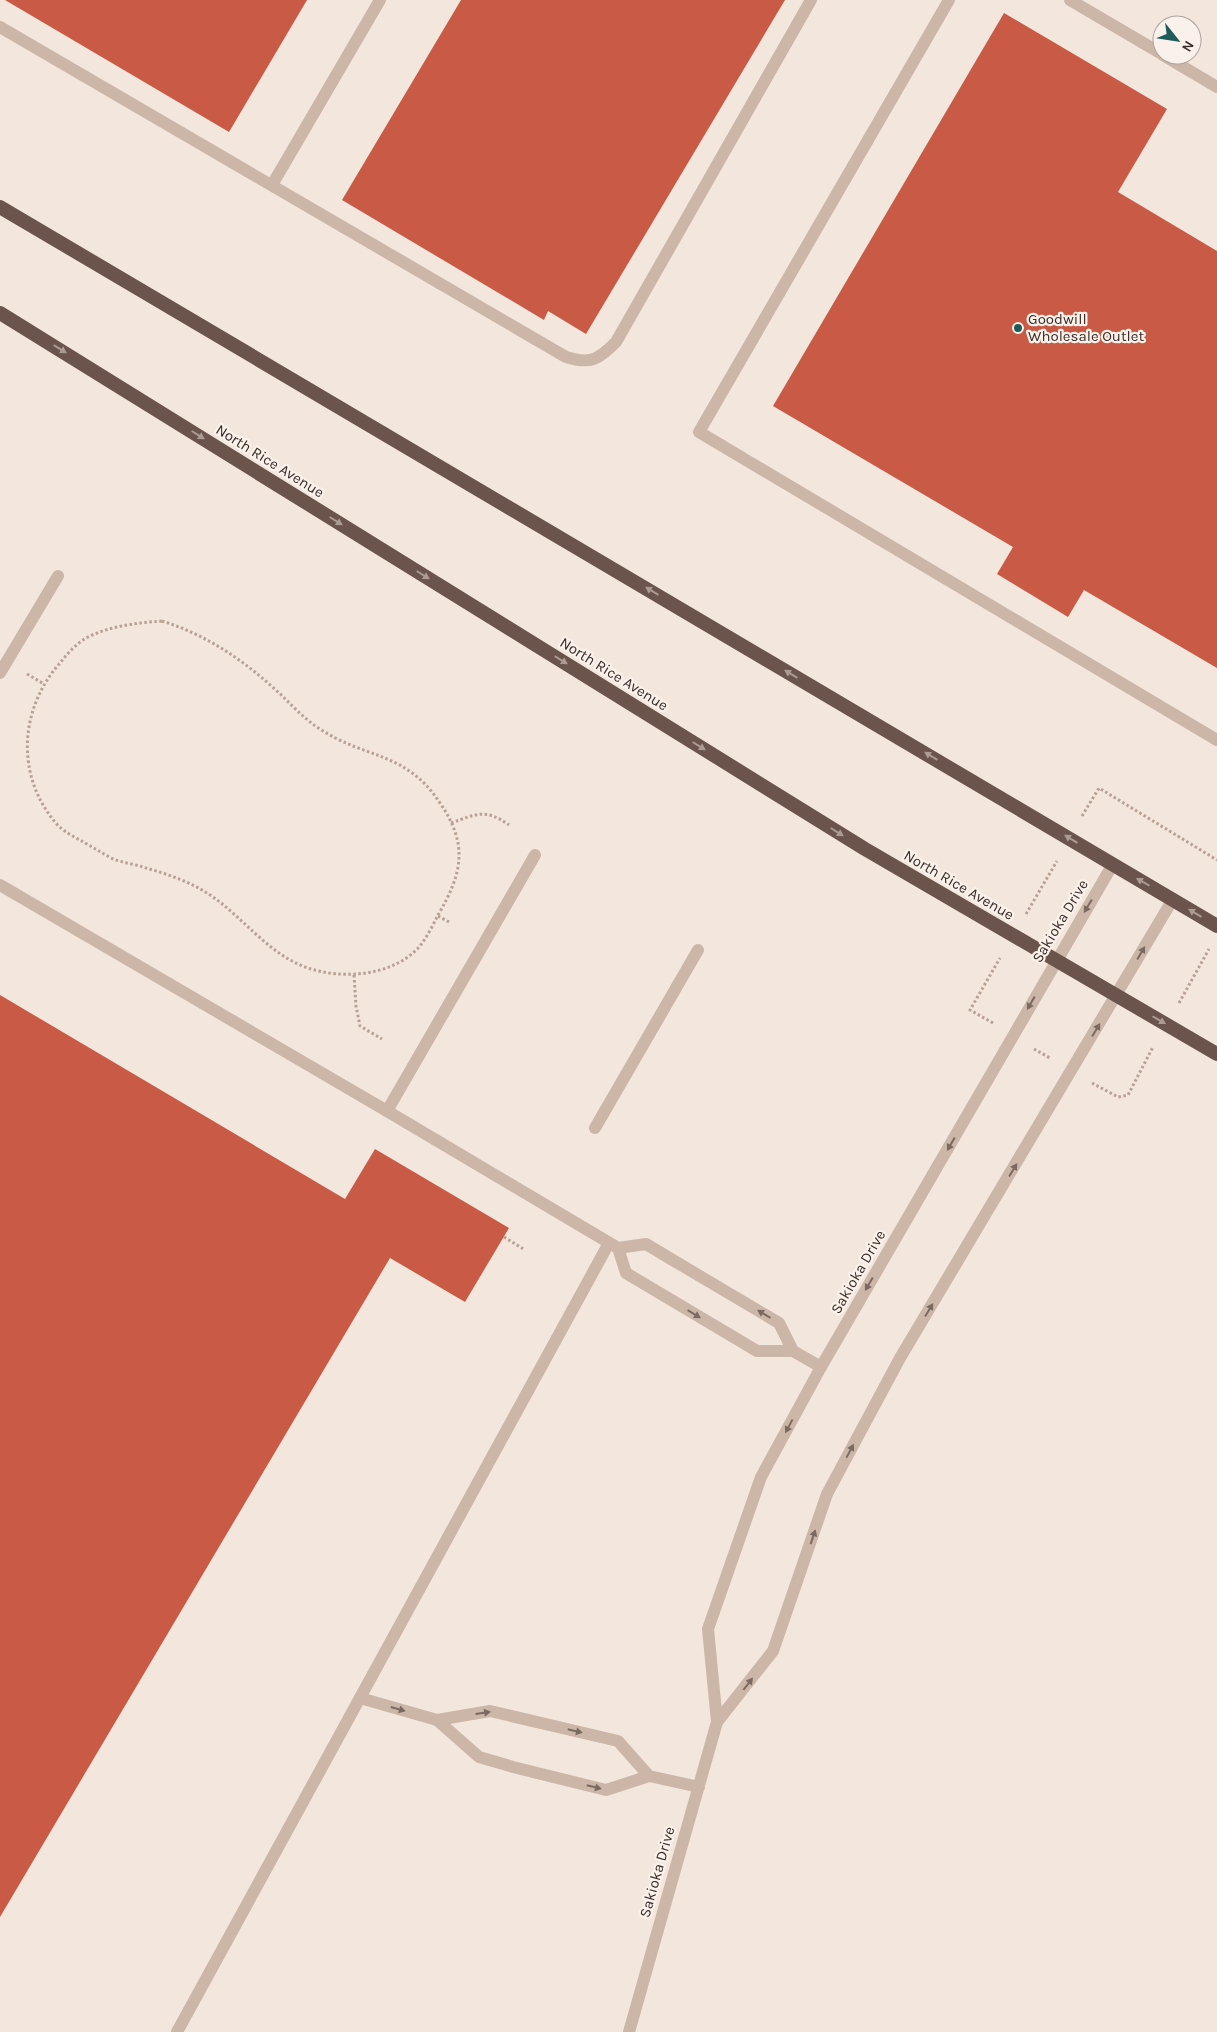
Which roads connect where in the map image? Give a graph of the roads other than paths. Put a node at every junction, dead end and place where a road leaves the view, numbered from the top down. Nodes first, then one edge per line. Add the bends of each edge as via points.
1 (380, 0) edge
2 (811, 0) edge
3 (948, 0) edge
4 (1070, 0) edge
5 (0, 27) edge
6 (1152, 48) edge
7 (1180, 65) edge
8 (1217, 87) edge
9 (272, 186) junction
10 (0, 206) edge
11 (0, 312) edge
12 (58, 576) dead end
13 (0, 673) edge
14 (1217, 740) edge
15 (535, 855) dead end
16 (1113, 864) junction
17 (0, 885) edge
18 (1173, 899) junction
19 (1217, 926) edge
20 (698, 950) dead end
21 (1056, 960) junction
22 (1116, 996) junction
23 (1217, 1054) edge
24 (387, 1111) junction
25 (595, 1128) dead end
26 (613, 1246) junction
27 (793, 1351) junction
28 (821, 1367) junction
29 (360, 1698) junction
30 (437, 1720) junction
31 (717, 1722) junction
32 (649, 1776) junction
33 (698, 1787) junction
34 (177, 2032) edge
35 (629, 2032) edge

1 - 9 street
2 - 9 street via 616,342 600,358 581,362 566,357
3 - 14 street via 699,432
4 - 6 street
5 - 9 street
7 - 8 street
16 -> 10 highway
11 -> 21 highway, North Rice Avenue via 865,849
12 - 13 street
15 - 24 street
18 -> 16 highway
16 -> 21 street, Sakioka Drive
17 - 24 street
19 -> 18 highway
22 -> 18 street, Sakioka Drive
20 - 25 street
21 - 22 highway, North Rice Avenue
21 -> 28 street, Sakioka Drive
22 -> 23 highway, North Rice Avenue
31 -> 22 street, Sakioka Drive via 773,1652 827,1494 900,1358
24 - 26 street
26 -> 27 street via 626,1273 757,1352
27 -> 26 street via 779,1323 646,1244
26 - 29 street
27 - 28 street
28 -> 31 street, Sakioka Drive via 762,1477 708,1629
29 -> 30 street
29 - 34 street
30 -> 32 street via 490,1711 618,1741
30 -> 32 street via 479,1757 513,1767 606,1790
31 - 33 street, Sakioka Drive
32 - 33 street
33 - 35 street, Sakioka Drive

